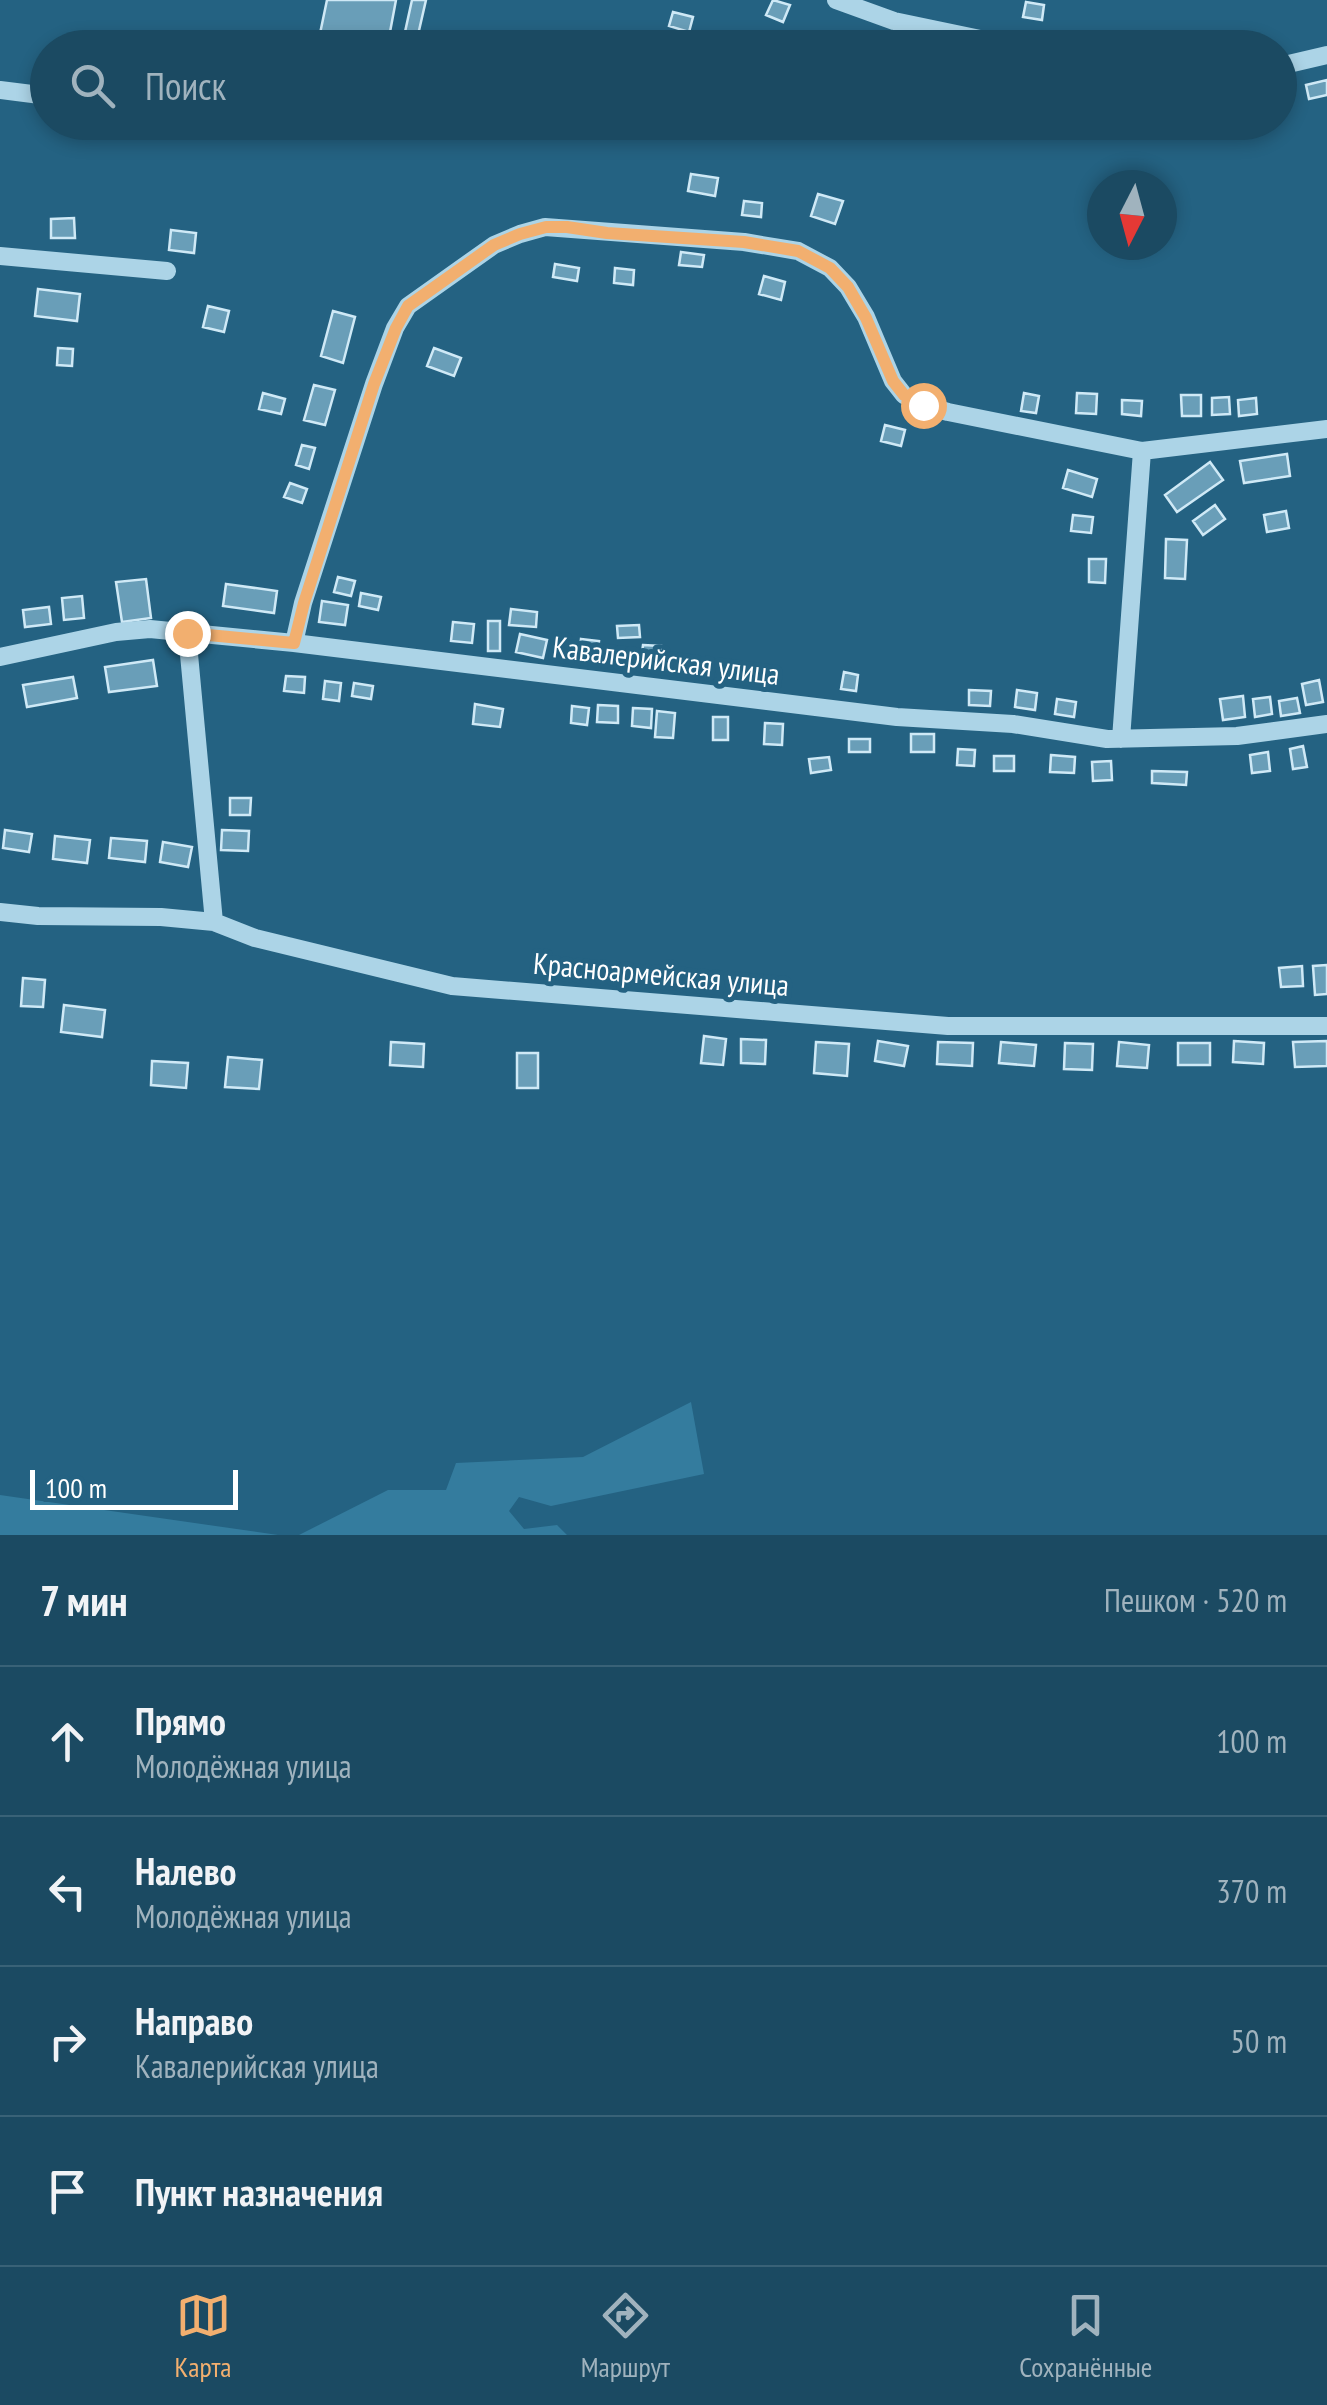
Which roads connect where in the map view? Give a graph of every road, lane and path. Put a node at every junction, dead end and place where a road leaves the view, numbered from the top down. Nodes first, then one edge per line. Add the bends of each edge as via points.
1 (836, 0) edge
2 (937, 30) edge
3 (1327, 54) edge
4 (1297, 62) edge
5 (0, 90) edge
6 (30, 94) edge
7 (0, 256) edge
8 (167, 271) dead end
9 (1327, 429) edge
10 (1142, 451) junction
11 (187, 633) junction
12 (294, 643) junction
13 (0, 657) edge
14 (1327, 724) edge
15 (1121, 739) junction
16 (0, 912) edge
17 (214, 922) junction
18 (1327, 1026) edge

1 - 2 street
3 - 4 street
5 - 6 street
7 - 8 street
9 - 10 street
10 - 12 street via 948,412 904,395 848,287 798,251 546,227 494,245 408,306 374,384
10 - 15 street
11 - 12 street, Кавалерийская улица
11 - 13 street, Кавалерийская улица via 116,632
11 - 17 street
12 - 15 street, Кавалерийская улица
14 - 15 street, Кавалерийская улица via 1237,736
16 - 17 street, Красноармейская улица
17 - 18 street, Красноармейская улица via 452,986 948,1026

